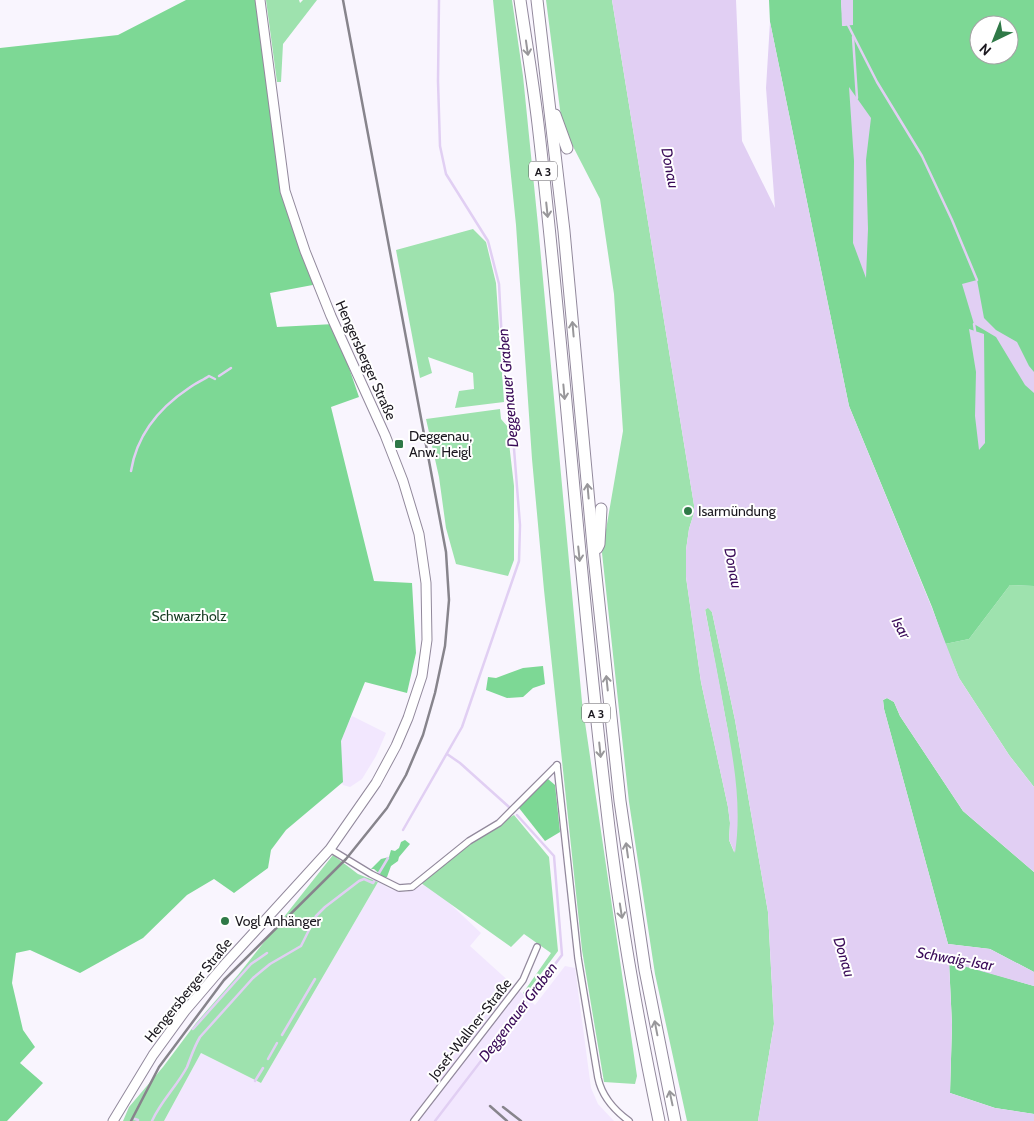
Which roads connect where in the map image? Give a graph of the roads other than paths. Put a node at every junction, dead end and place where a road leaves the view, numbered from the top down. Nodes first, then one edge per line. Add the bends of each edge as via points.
1 (260, 0) edge
2 (520, 0) edge
3 (536, 0) edge
4 (550, 106) junction
5 (567, 148) dead end
6 (601, 509) dead end
7 (594, 557) junction
8 (330, 849) junction
9 (537, 947) dead end
10 (114, 1121) edge
11 (414, 1121) edge
12 (629, 1121) edge
13 (659, 1121) edge
14 (675, 1121) edge

1 - 8 main road, Hengersberger Straße via 285,191 318,284 403,481 419,534 426,583 427,640 422,676 408,718 376,783
2 -> 13 highway, A 3 via 550,233 606,804 631,976
3 - 4 highway, A 3
4 - 5 highway via 558,119
7 -> 4 highway, A 3
6 - 7 highway via 599,544
14 -> 7 highway, A 3 via 645,970 620,801
8 - 10 main road, Hengersberger Straße via 185,1011 153,1055
8 - 12 street via 399,888 412,887 462,846 499,823 557,764 578,958 598,1078 609,1102
9 - 11 street, Josef-Wallner-Straße via 523,980

